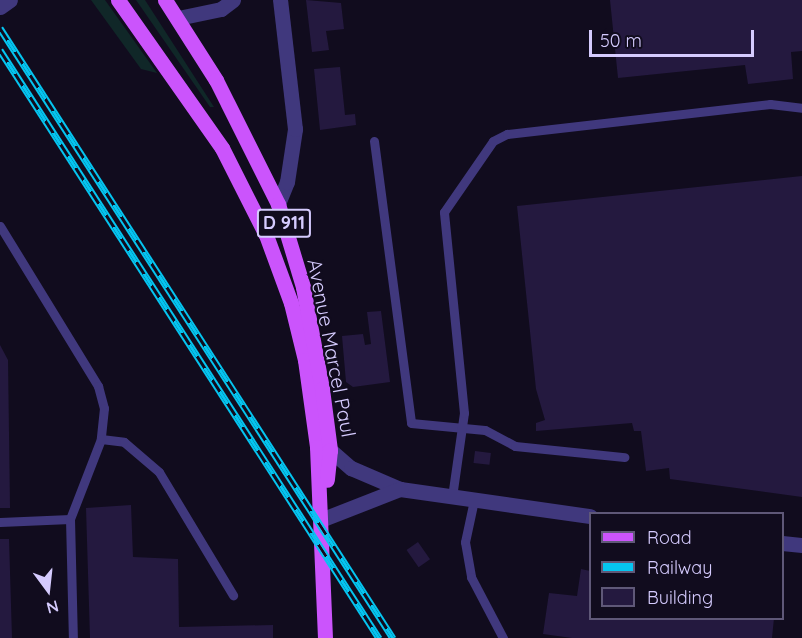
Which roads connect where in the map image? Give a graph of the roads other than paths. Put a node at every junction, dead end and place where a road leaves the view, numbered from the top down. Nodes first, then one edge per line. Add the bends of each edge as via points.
1 (10, 0) edge
2 (118, 0) edge
3 (165, 0) edge
4 (233, 0) edge
5 (280, 0) edge
6 (0, 8) edge
7 (178, 18) junction
8 (802, 108) edge
9 (374, 141) dead end
10 (278, 204) junction
11 (0, 226) edge
12 (462, 428) junction
13 (101, 439) junction
14 (330, 450) junction
15 (624, 457) dead end
16 (400, 489) junction
17 (452, 497) junction
18 (474, 500) junction
19 (589, 516) edge
20 (70, 519) junction
21 (323, 519) junction
22 (0, 522) edge
23 (784, 543) edge
24 (802, 545) edge
25 (233, 596) dead end
26 (73, 638) edge
27 (325, 638) edge
28 (503, 638) edge

1 - 6 street
2 - 21 main road, Avenue Marcel Paul / D 911 via 222,148 266,235 302,340
3 - 7 main road, Avenue Marcel Paul / D 911
4 - 7 street via 221,9
5 - 10 street via 295,129 287,182
7 - 10 main road, Avenue Marcel Paul / D 911 via 255,151
8 - 12 lane via 770,104 507,134 493,141 444,212
9 - 12 lane via 408,418 420,426
10 - 14 main road, Avenue Marcel Paul / D 911 via 303,287
11 - 13 lane via 98,386 104,408
12 - 15 lane via 485,430 515,446
12 - 17 lane
13 - 20 lane
13 - 25 lane via 124,442 159,472
14 - 16 street via 351,468
14 - 21 main road, Avenue Marcel Paul / D 911
16 - 17 street
16 - 21 street
17 - 18 street
18 - 19 street
18 - 28 lane via 465,542 471,577
20 - 22 lane
20 - 26 lane
21 - 27 main road, Avenue Marcel Paul / D 911
23 - 24 street

